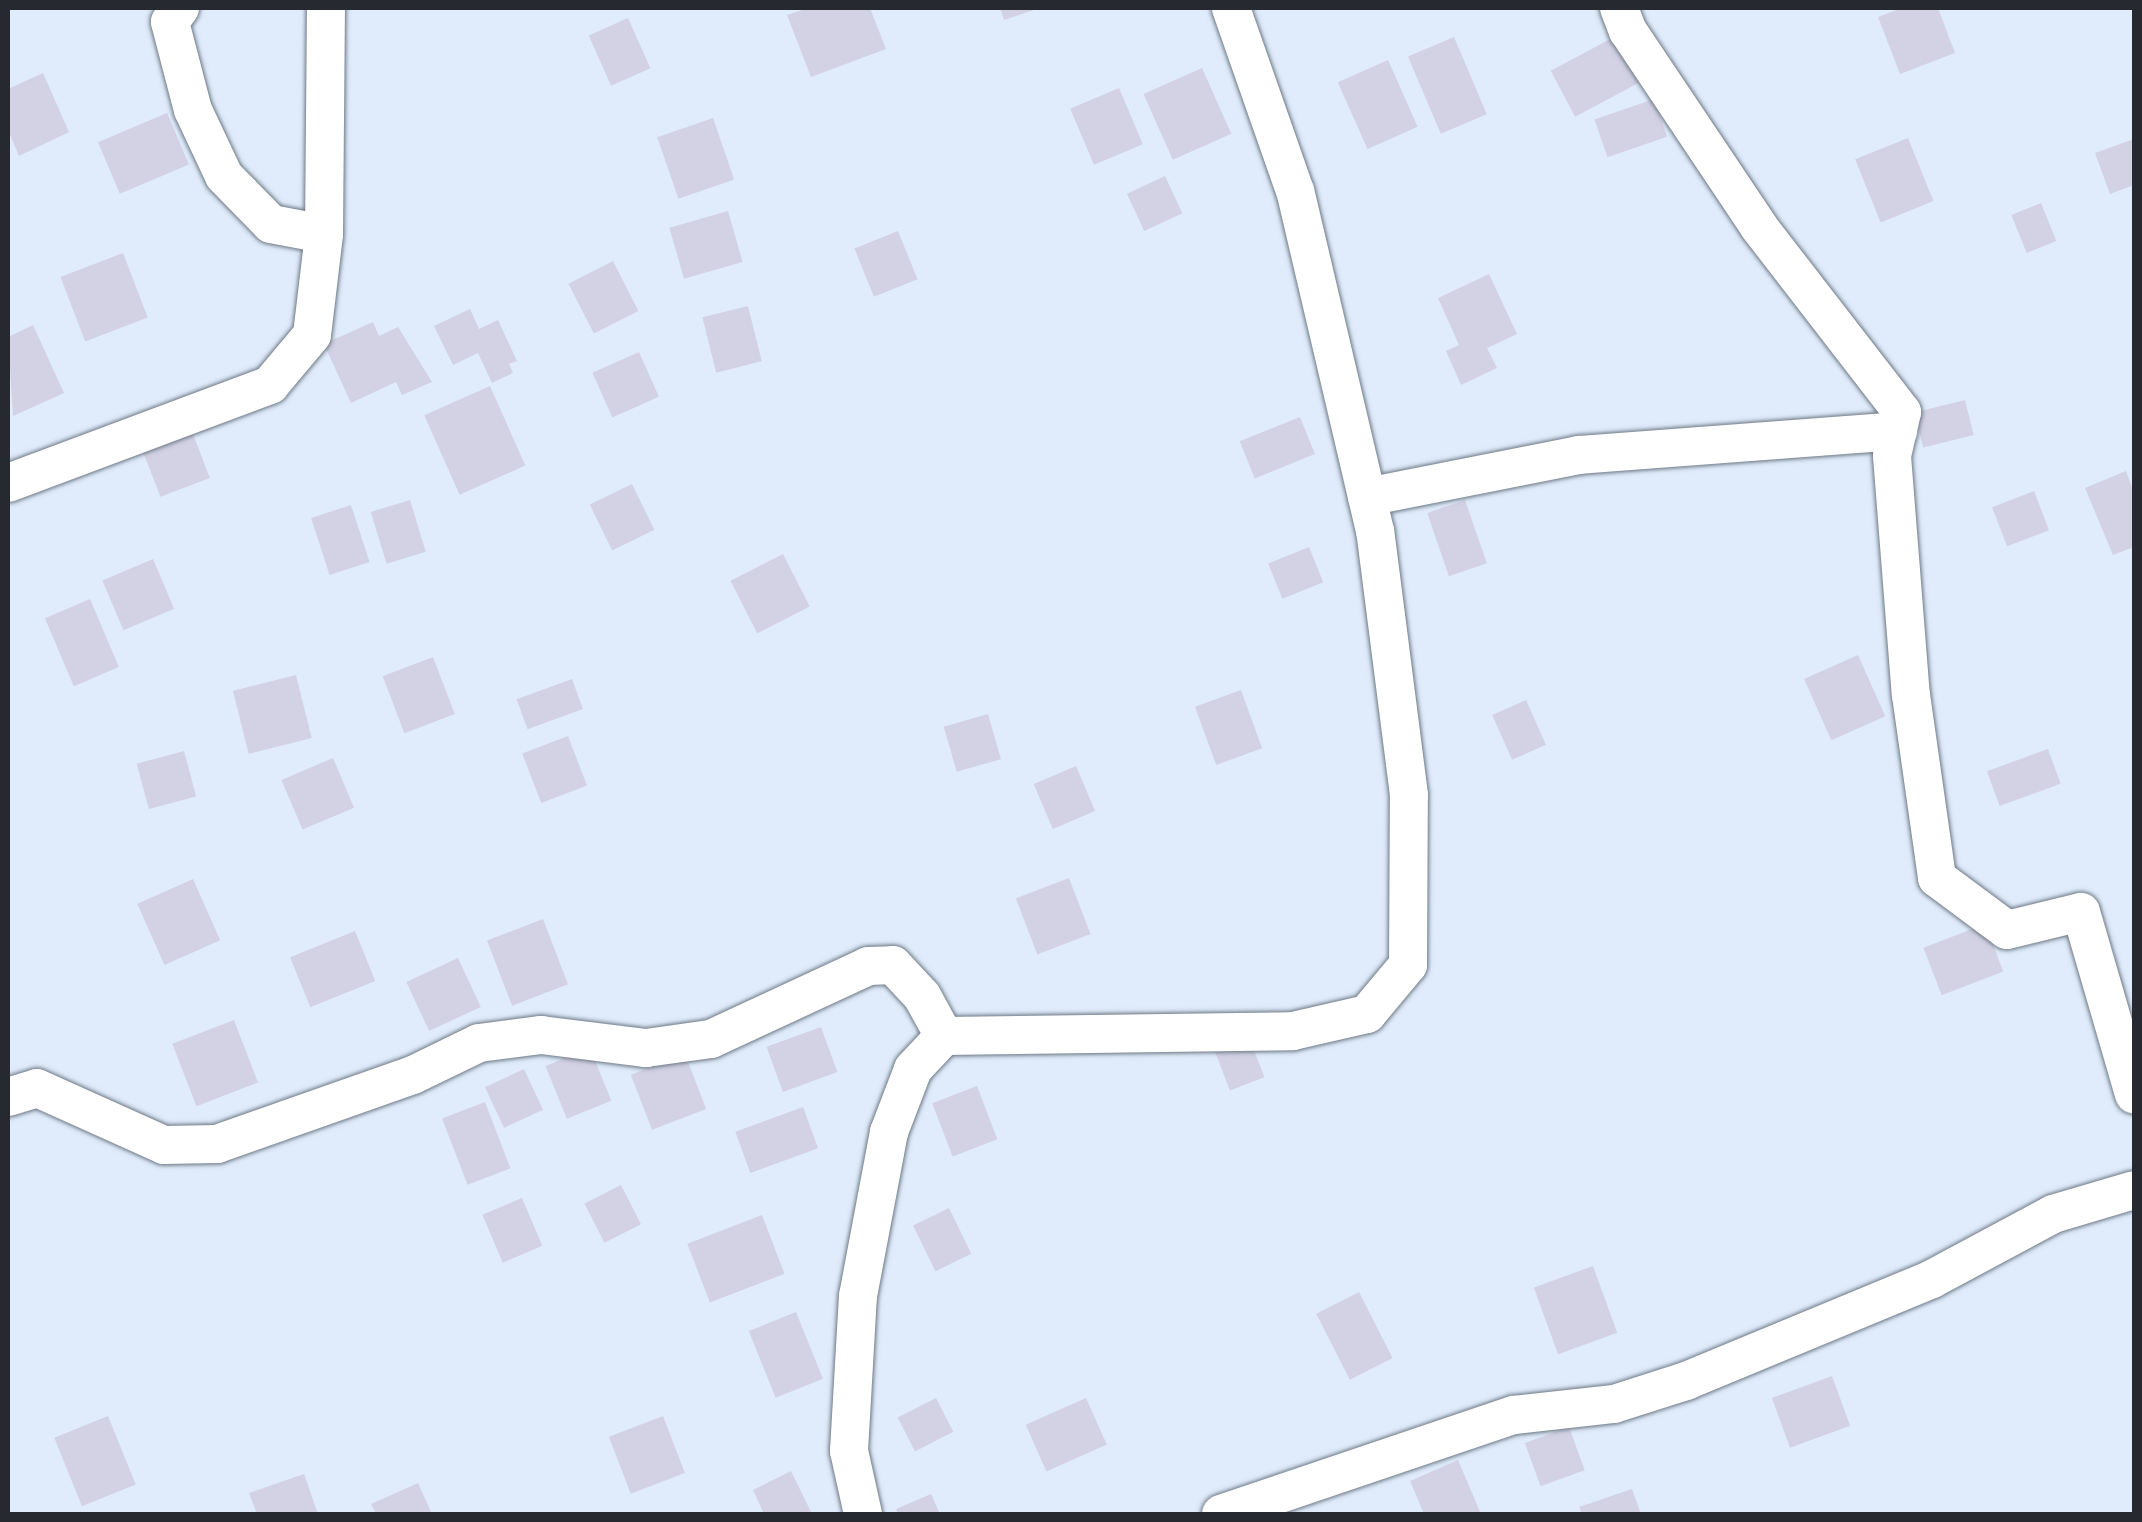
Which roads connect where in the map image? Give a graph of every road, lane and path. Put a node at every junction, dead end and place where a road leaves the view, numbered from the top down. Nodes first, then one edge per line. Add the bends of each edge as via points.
1 (180, 8) edge
2 (326, 8) edge
3 (1232, 8) edge
4 (1619, 8) edge
5 (324, 234) junction
6 (1898, 431) junction
7 (8, 483) edge
8 (1367, 497) junction
9 (944, 1036) junction
10 (2134, 1094) edge
11 (8, 1096) edge
12 (2134, 1190) edge
13 (863, 1514) edge
14 (1221, 1514) edge

1 - 5 street via 170,22 193,110 224,176 271,224
2 - 5 street
3 - 8 street via 1295,192
4 - 6 street via 1760,227 1902,412
5 - 7 street via 312,334 270,385
6 - 8 street via 1579,454
6 - 10 street via 1892,456 1911,694 1937,878 2007,930 2081,912
8 - 9 street via 1409,795 1408,964 1367,1014 1293,1031
9 - 11 street via 922,996 893,964 868,966 712,1039 646,1048 542,1035 479,1042 413,1075 217,1144 164,1145 37,1088
9 - 13 street via 914,1070 889,1132 858,1296 849,1451
12 - 14 street via 2053,1214 1932,1279 1686,1381 1614,1404 1514,1415

